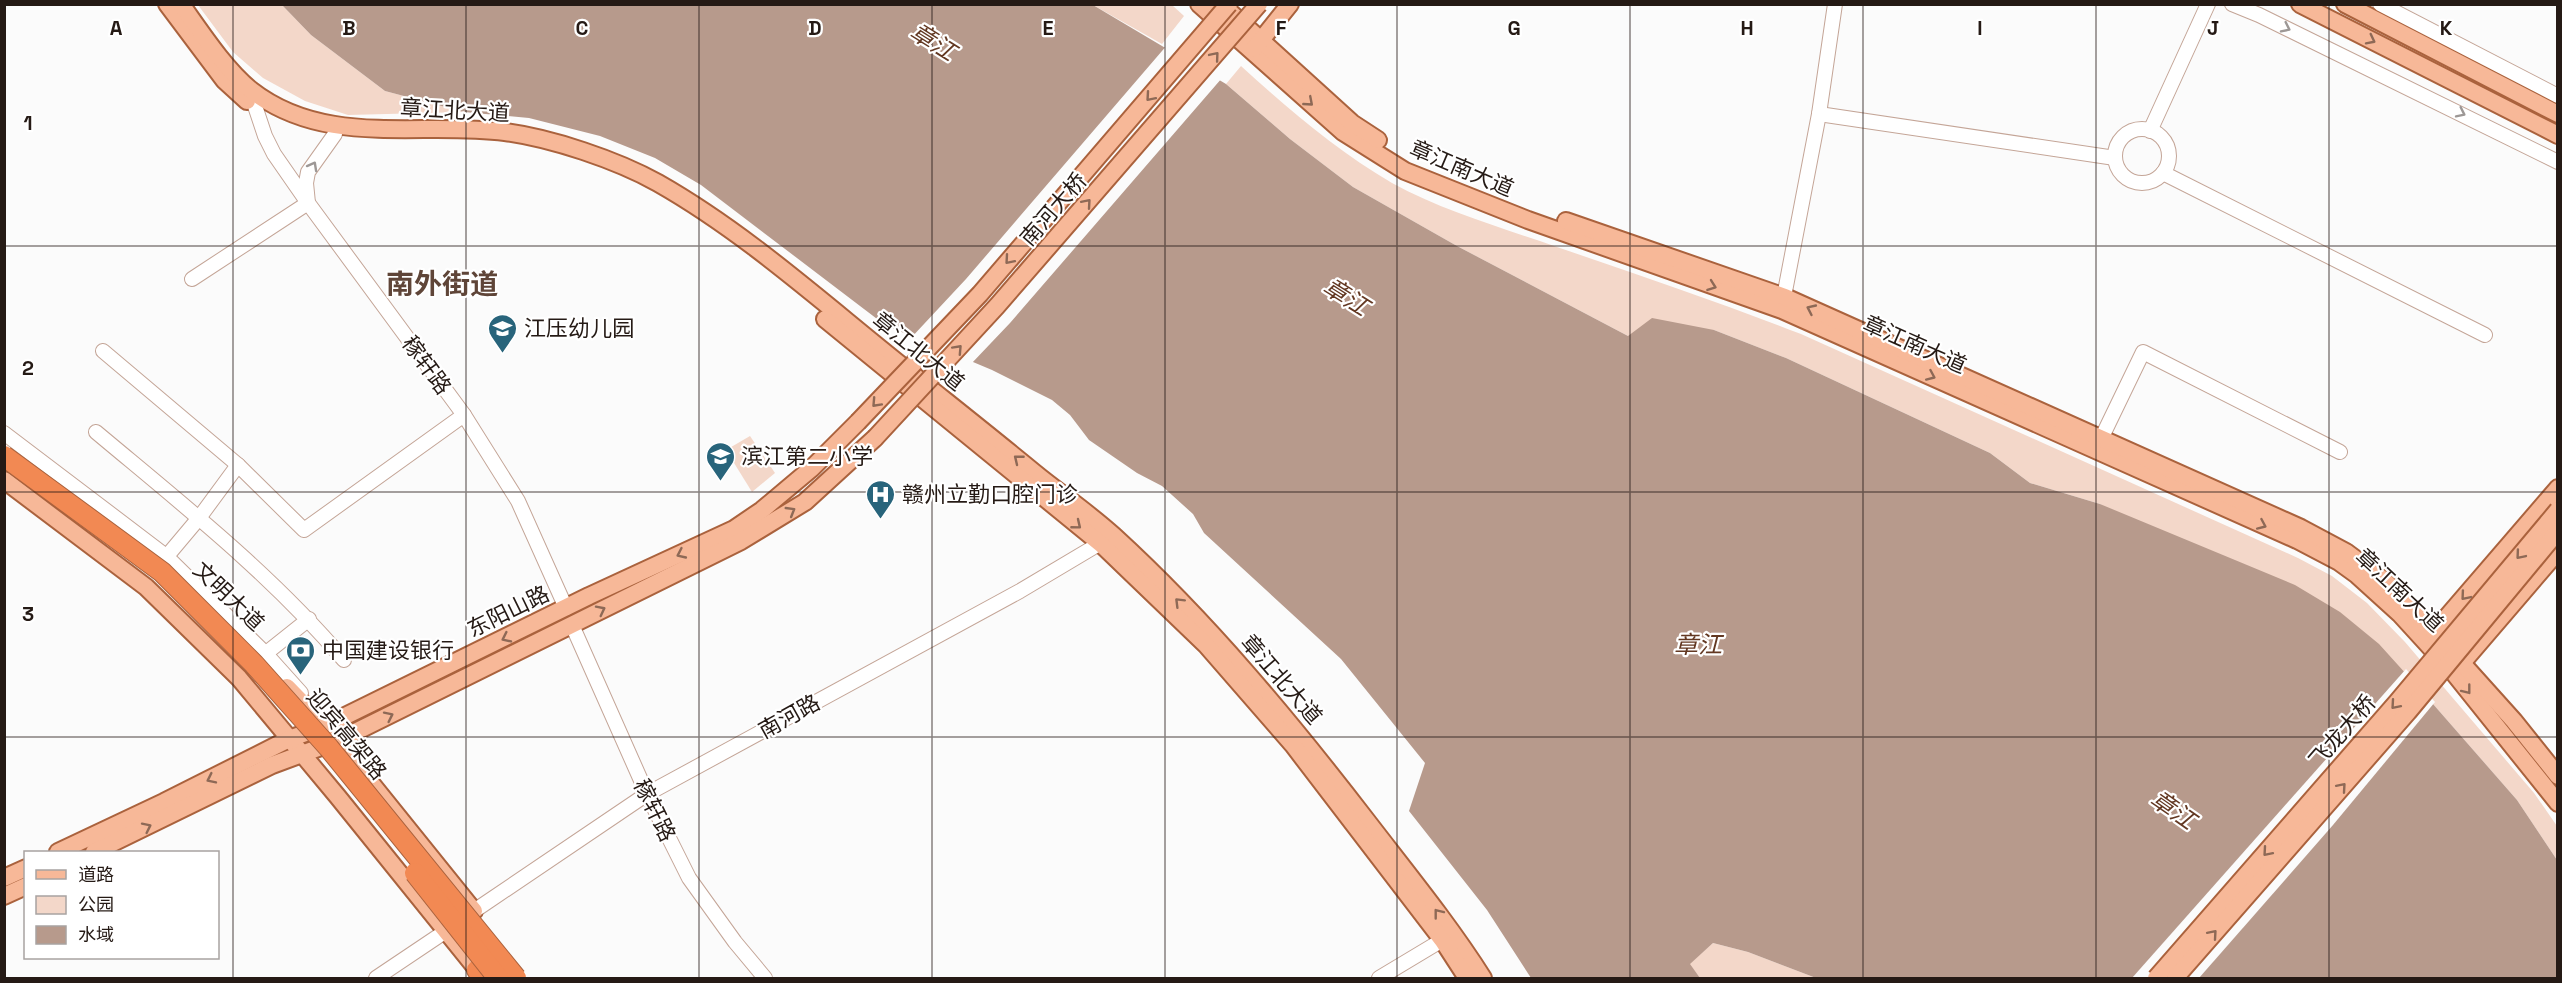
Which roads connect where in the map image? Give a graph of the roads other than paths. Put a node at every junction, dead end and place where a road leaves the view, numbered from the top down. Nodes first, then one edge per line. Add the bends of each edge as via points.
1 (167, 4) edge
2 (181, 4) edge
3 (1199, 4) edge
4 (1221, 4) edge
5 (1229, 4) edge
6 (1259, 4) edge
7 (1290, 4) edge
8 (1835, 4) edge
9 (2208, 4) edge
10 (2232, 4) edge
11 (2300, 4) edge
12 (2344, 4) edge
13 (2380, 4) edge
14 (1256, 46) junction
15 (2558, 96) edge
16 (258, 101) junction
17 (1819, 114) junction
18 (2558, 114) edge
19 (2150, 131) junction
20 (335, 134) junction
21 (2558, 135) edge
22 (2115, 158) junction
23 (2558, 162) edge
24 (2163, 174) junction
25 (308, 203) junction
26 (192, 279) dead end
27 (1783, 304) junction
28 (2485, 335) dead end
29 (103, 351) dead end
30 (464, 415) junction
31 (858, 422) joint
32 (96, 432) dead end
33 (4, 433) edge
34 (875, 438) joint
35 (2101, 440) junction
36 (4, 446) edge
37 (2340, 452) dead end
38 (4, 456) edge
39 (238, 465) junction
40 (4, 469) edge
41 (4, 480) edge
42 (2558, 488) edge
43 (2558, 510) edge
44 (199, 519) junction
45 (2558, 531) edge
46 (1107, 540) junction
47 (2558, 551) edge
48 (164, 559) junction
49 (566, 608) junction
50 (309, 619) junction
51 (572, 625) junction
52 (2434, 632) junction
53 (263, 656) junction
54 (344, 660) dead end
55 (2462, 663) junction
56 (324, 726) junction
57 (289, 739) junction
58 (337, 741) junction
59 (301, 752) junction
60 (2558, 776) edge
61 (647, 794) junction
62 (2558, 803) edge
63 (60, 851) edge
64 (96, 851) edge
65 (24, 869) edge
66 (4, 878) edge
67 (24, 887) edge
68 (4, 896) edge
69 (474, 911) junction
70 (446, 931) junction
71 (1449, 937) junction
72 (482, 975) edge
73 (376, 978) edge
74 (498, 978) edge
75 (516, 978) edge
76 (527, 978) edge
77 (765, 978) edge
78 (1379, 978) edge
79 (1467, 978) edge
80 (1483, 978) edge
81 (2156, 978) edge
82 (2175, 978) edge

1 - 16 main road, 章江北大道 via 224,80
2 - 16 main road, 章江北大道
3 - 14 main road, 章江南大道
4 - 14 main road, 章江南大道
5 -> 31 main road, 南河大桥, bridge via 980,294
34 -> 6 main road, 南河大桥, bridge via 997,306
7 - 14 main road
8 - 17 street
9 - 19 street
10 -> 23 street
11 -> 21 main road
12 - 18 main road
13 - 15 street
14 - 27 main road, 章江南大道 via 1343,132 1405,171 1517,216
16 - 20 main road, 章江北大道 via 297,126
16 - 25 street, 稼轩路 via 265,136
46 -> 16 main road, 章江北大道 via 771,262 657,183 580,150 507,132 360,130
17 - 22 street
17 - 27 street
19 - 22 street via 2127,134 2118,144
19 - 24 street via 2167,147 2169,161
25 -> 20 street via 308,172
20 -> 46 main road, 章江北大道 via 358,138 505,141 578,159 652,191 770,274
22 - 24 street via 2124,176 2137,183 2151,182
24 - 28 street
25 - 26 street
25 - 30 street, 稼轩路
35 -> 27 main road, 章江南大道
27 -> 62 main road, 章江南大道 via 2339,562 2400,614 2453,672
29 - 39 street
30 - 39 street via 304,530
30 - 49 street, 稼轩路 via 518,501
31 -> 49 main road, 东阳山路 via 812,468 734,529
32 - 44 street
33 - 48 street
51 -> 34 main road, 东阳山路 via 741,541 806,502
35 - 37 street via 2143,352
35 - 52 main road, 章江南大道 via 2301,528 2346,552 2385,581
36 - 48 main road, 文明大道
38 - 75 highway, 迎宾高架路, bridge via 162,572 254,664 329,748
39 - 44 street
40 - 74 highway, 迎宾高架路, bridge via 153,581 244,672 320,756
41 - 57 main road via 146,587 239,678
42 -> 52 main road
43 -> 81 main road, 飞龙大桥, bridge
44 - 48 street
44 - 50 street
82 -> 45 main road, 飞龙大桥, bridge via 2408,712
46 - 61 street, 南河路
46 - 71 main road, 章江北大道 via 1293,745
47 - 55 main road
48 - 53 main road, 文明大道
49 -> 56 main road, 东阳山路
50 - 53 street
50 - 54 street
58 -> 51 main road, 东阳山路
51 - 61 street, 稼轩路
52 - 55 main road, 章江南大道
53 - 56 main road, 文明大道
55 - 60 main road, 章江南大道
56 - 57 main road, 东阳山路
56 - 58 main road, 文明大道
57 - 59 main road
57 -> 63 main road, 东阳山路
58 - 59 main road, 东阳山路
58 - 69 main road, 文明大道
64 -> 59 main road, 东阳山路
59 - 70 main road
61 - 69 street, 南河路
61 - 77 street, 稼轩路 via 689,878
65 - 66 main road
67 - 68 main road
69 - 76 main road, 文明大道
70 - 72 main road
70 - 73 street
71 - 78 street
71 - 79 main road, 章江北大道
71 - 80 main road, 章江北大道

